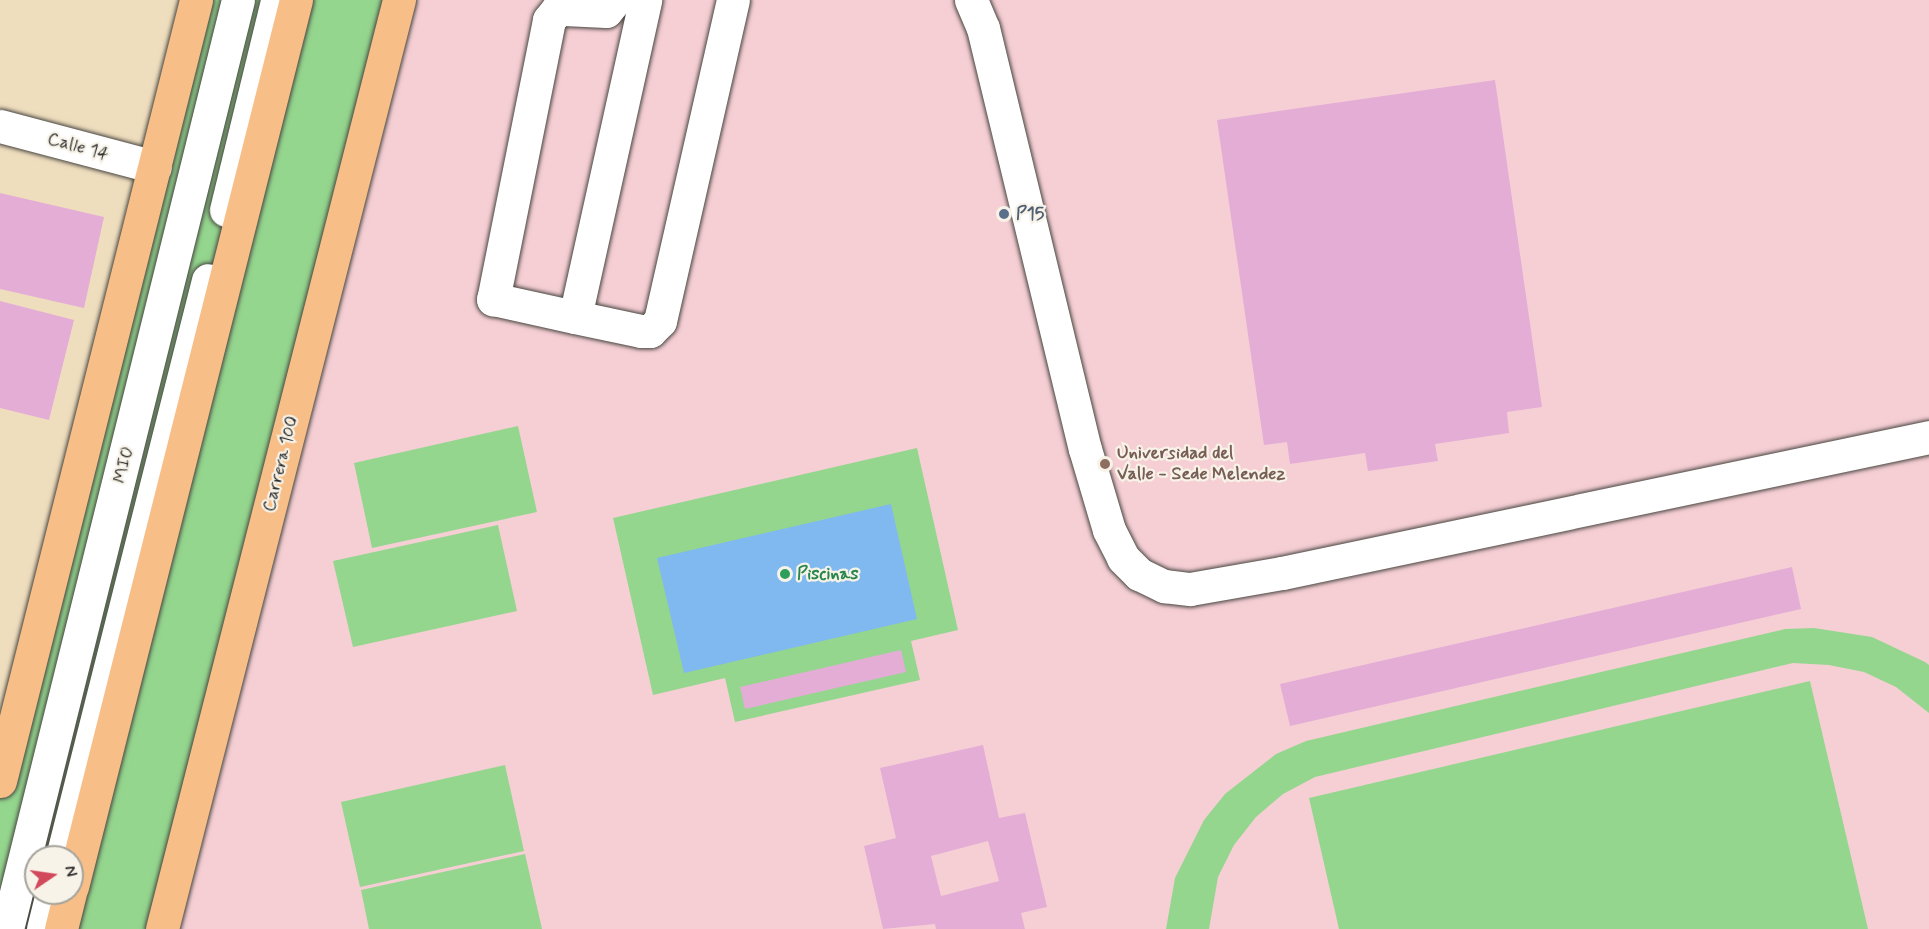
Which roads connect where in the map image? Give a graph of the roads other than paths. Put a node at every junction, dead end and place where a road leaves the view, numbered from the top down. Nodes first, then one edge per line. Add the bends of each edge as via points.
1 (196, 0) edge
2 (238, 0) edge
3 (277, 0) edge
4 (296, 0) edge
5 (399, 0) edge
6 (615, 0) edge
7 (645, 0) edge
8 (733, 0) edge
9 (971, 0) edge
10 (0, 126) edge
11 (155, 167) junction
12 (575, 317) junction
13 (1929, 437) edge
14 (0, 781) edge
15 (65, 845) edge
16 (83, 845) edge
17 (49, 905) edge
18 (67, 905) edge
19 (7, 929) edge
20 (43, 929) edge
21 (61, 929) edge
22 (162, 929) edge

1 - 11 main road
2 - 19 street, MIO
3 - 15 street, MIO
4 - 16 main road
5 - 22 main road, Carrera 100
6 - 12 street via 606,11 557,10 549,20 493,299
7 - 12 street
8 - 12 street via 660,321 651,331 641,332
9 - 13 street via 983,28 1085,448 1109,530 1123,558 1139,574 1164,586 1190,589 1282,573
10 - 11 street, Calle 14
11 - 14 main road
17 - 20 street
18 - 21 main road

